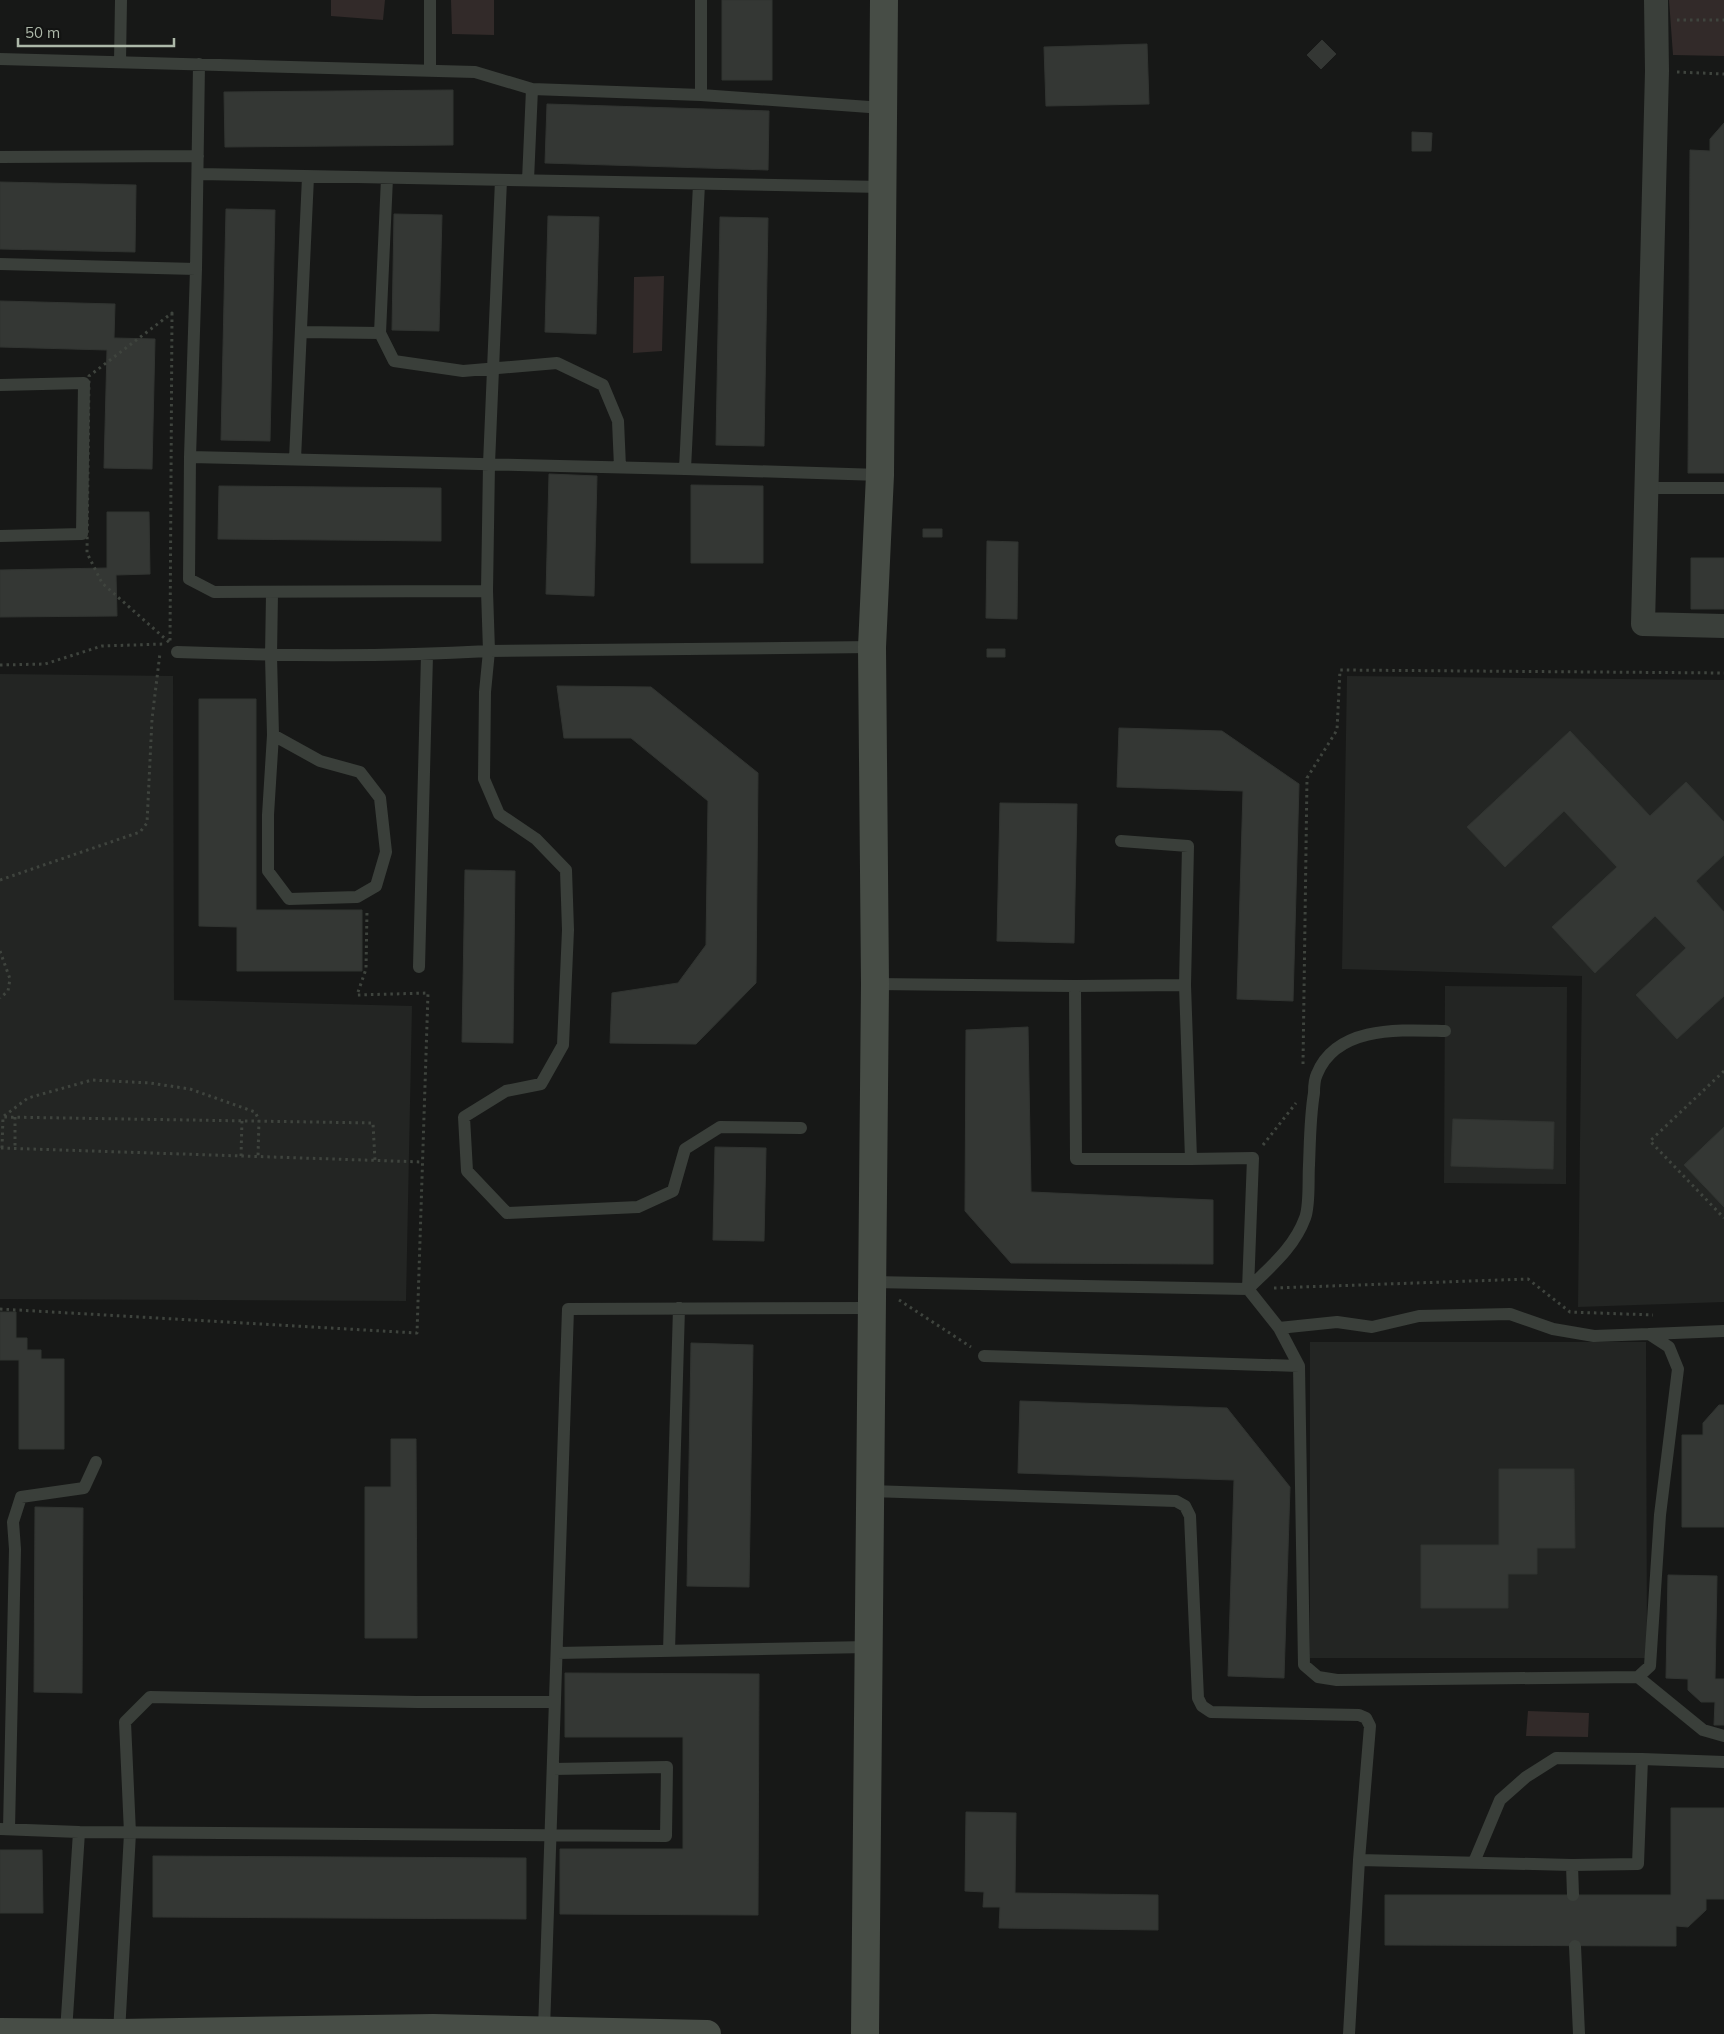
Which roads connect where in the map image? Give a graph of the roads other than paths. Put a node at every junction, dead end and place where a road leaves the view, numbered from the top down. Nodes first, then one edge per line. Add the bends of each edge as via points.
1 (121, 0) edge
2 (430, 0) edge
3 (701, 0) edge
4 (884, 0) edge
5 (1656, 0) edge
6 (0, 59) edge
7 (120, 62) junction
8 (199, 64) junction
9 (430, 70) junction
10 (532, 89) junction
11 (701, 94) junction
12 (883, 108) junction
13 (198, 156) junction
14 (0, 157) edge
15 (198, 174) junction
16 (308, 176) junction
17 (387, 178) junction
18 (501, 180) junction
19 (528, 180) junction
20 (699, 184) junction
21 (882, 187) junction
22 (0, 264) edge
23 (196, 268) junction
24 (301, 332) junction
25 (380, 333) junction
26 (493, 368) junction
27 (0, 385) edge
28 (190, 457) junction
29 (296, 460) junction
30 (489, 464) junction
31 (620, 467) junction
32 (685, 468) junction
33 (880, 475) junction
34 (1646, 488) junction
35 (1724, 488) edge
36 (0, 536) edge
37 (487, 591) junction
38 (272, 593) junction
39 (1724, 626) edge
40 (174, 647) road end
41 (872, 647) junction
42 (489, 651) junction
43 (427, 655) junction
44 (271, 656) junction
45 (274, 735) junction
46 (1121, 841) dead end
47 (419, 967) dead end
48 (875, 984) junction
49 (1185, 985) junction
50 (1075, 986) junction
51 (1445, 1031) dead end
52 (801, 1128) dead end
53 (1191, 1159) junction
54 (1248, 1288) junction
55 (872, 1295) junction
56 (679, 1308) junction
57 (1280, 1328) junction
58 (1724, 1331) edge
59 (1649, 1334) junction
60 (984, 1356) road end
61 (1299, 1366) junction
62 (96, 1462) dead end
63 (870, 1491) junction
64 (6, 1521) edge
65 (868, 1647) junction
66 (669, 1651) junction
67 (557, 1653) junction
68 (6, 1672) edge
69 (1638, 1677) junction
70 (555, 1702) junction
71 (1724, 1736) edge
72 (1642, 1759) junction
73 (1724, 1762) edge
74 (553, 1769) junction
75 (4, 1829) edge
76 (79, 1832) junction
77 (130, 1833) junction
78 (551, 1836) junction
79 (1359, 1860) junction
80 (1474, 1862) junction
81 (1572, 1865) junction
82 (1573, 1895) dead end
83 (1575, 1946) dead end
84 (544, 2030) junction
85 (433, 2031) edge
86 (0, 2032) edge
87 (66, 2032) junction
88 (119, 2033) edge
89 (707, 2034) edge
90 (865, 2034) edge
91 (1349, 2034) edge
92 (1579, 2034) edge

1 - 7 lane
2 - 9 lane
3 - 11 lane
4 - 12 street
5 - 34 street via 1658,72
6 - 7 lane
7 - 8 lane
8 - 9 lane
8 - 13 lane
9 - 10 lane via 475,72
10 - 11 lane
10 - 19 lane
11 - 12 lane
12 - 21 street
13 - 14 lane
13 - 15 lane
15 - 16 lane
15 - 23 lane
16 - 17 lane
16 - 24 lane
17 - 18 lane
17 - 25 lane
18 - 19 lane
18 - 26 lane
19 - 20 lane
20 - 21 lane
20 - 32 lane
21 - 33 street
22 - 23 lane
23 - 28 lane
24 - 25 lane
24 - 29 lane
25 - 26 lane via 394,361 463,371
26 - 30 lane
26 - 31 lane via 557,363 603,385 618,421
27 - 36 lane via 84,383 82,534
28 - 29 lane
28 - 38 lane via 189,579 214,592
29 - 30 lane
30 - 31 lane
30 - 37 lane
31 - 32 lane
32 - 33 lane
33 - 41 street
34 - 35 lane
34 - 39 street via 1643,624
37 - 38 lane
37 - 42 lane
38 - 44 lane
40 - 44 lane
41 - 42 lane
41 - 48 street
42 - 43 lane
42 - 52 lane via 484,779 499,814 536,839 566,870 568,930 563,1045 541,1084 506,1090 464,1117 467,1172 506,1213 638,1207 673,1191 685,1149 720,1128
43 - 44 lane
43 - 47 lane
44 - 45 lane
45 - 45 lane via 320,761 360,772 380,798 386,852 376,886 357,897 289,899 268,871
46 - 49 lane via 1188,846
48 - 50 lane
48 - 55 street
49 - 50 lane
49 - 53 lane
50 - 53 lane via 1076,1159
51 - 54 lane via 1381,1032 1359,1036 1342,1043 1325,1058 1316,1076 1311,1114 1306,1216 1289,1249
53 - 54 lane via 1254,1158
54 - 55 lane
54 - 57 lane
55 - 56 lane
55 - 63 street
56 - 66 lane
56 - 67 lane via 568,1309
57 - 59 lane via 1337,1322 1372,1327 1419,1316 1510,1314 1553,1330 1594,1336
57 - 61 lane
58 - 59 lane
59 - 69 lane via 1669,1347 1678,1369 1660,1515 1650,1666
60 - 61 lane
61 - 69 lane via 1304,1665 1318,1677 1337,1680
62 - 64 lane via 84,1488 21,1497
63 - 65 street
63 - 79 lane via 1176,1500 1185,1506 1190,1516 1198,1698 1202,1706 1211,1712 1359,1715 1366,1718 1370,1726
64 - 68 lane via 15,1549
65 - 66 lane
65 - 90 street
66 - 67 lane
67 - 70 lane
68 - 75 lane
69 - 71 lane via 1703,1730
70 - 74 lane
70 - 77 lane via 150,1697 125,1722
72 - 73 lane
72 - 80 lane via 1556,1758 1533,1772 1500,1800
72 - 81 lane via 1638,1864
74 - 78 lane
74 - 78 lane via 667,1767 666,1836
75 - 76 lane
76 - 77 lane
76 - 87 lane
77 - 78 lane
77 - 88 lane
78 - 84 lane
79 - 80 lane
79 - 91 lane
80 - 81 lane
81 - 82 lane
83 - 92 lane
84 - 85 street
84 - 89 street
85 - 88 street
86 - 87 street
87 - 88 street

